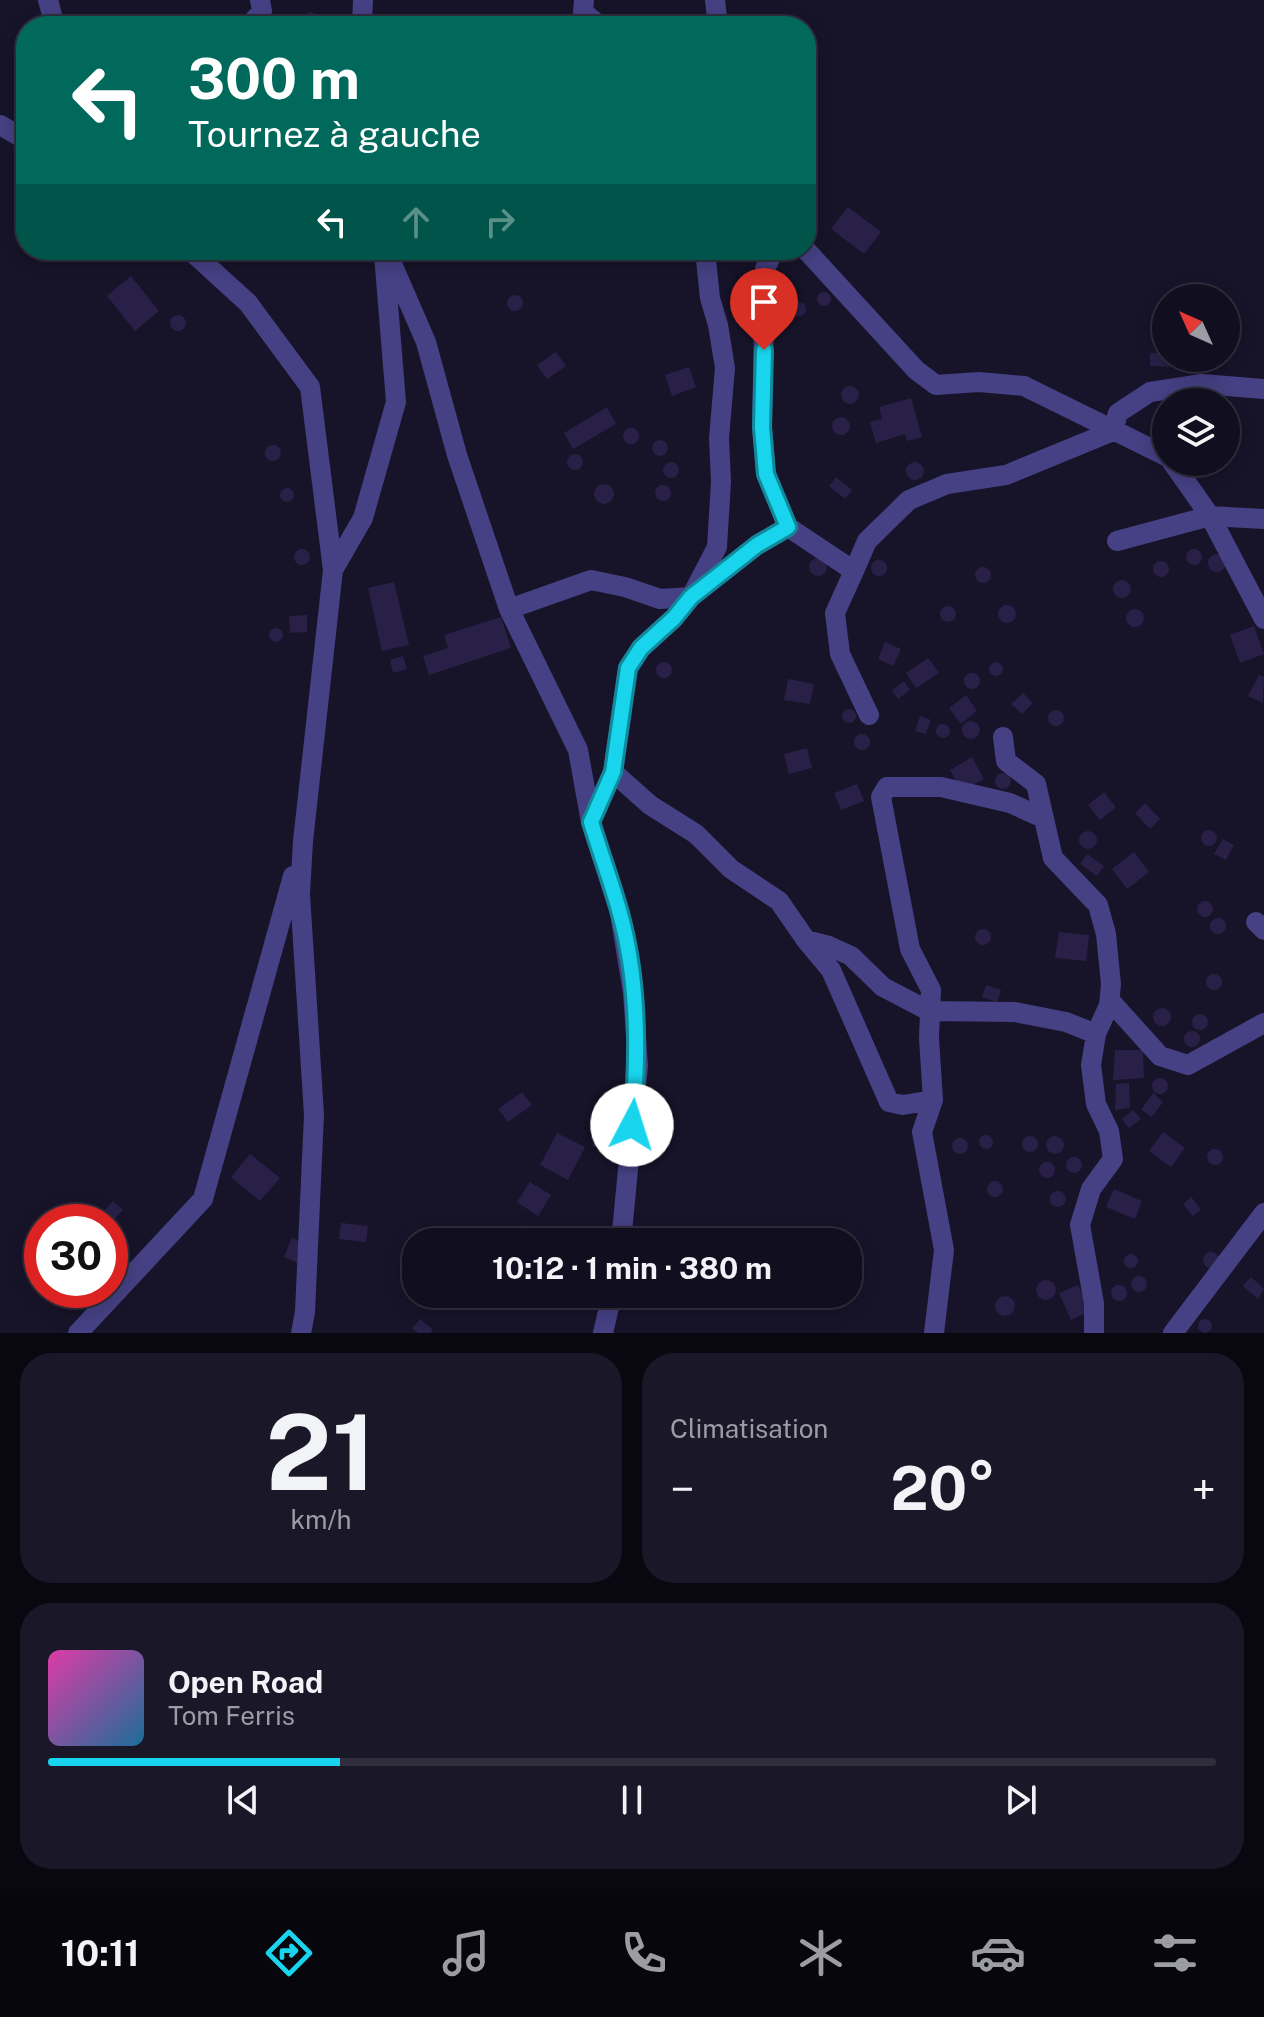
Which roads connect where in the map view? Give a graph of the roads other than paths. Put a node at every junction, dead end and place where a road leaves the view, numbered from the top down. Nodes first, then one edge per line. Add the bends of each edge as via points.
1 (201, 260) edge
2 (384, 260) edge
3 (389, 260) edge
4 (706, 260) edge
5 (769, 260) edge
6 (815, 260) edge
7 (1264, 389) edge
8 (1113, 431) junction
9 (1152, 449) edge
10 (1182, 476) edge
11 (1210, 516) junction
12 (1264, 519) edge
13 (788, 527) junction
14 (1117, 541) dead end
15 (333, 570) junction
16 (854, 571) junction
17 (691, 597) junction
18 (509, 609) junction
19 (1264, 619) edge
20 (869, 715) dead end
21 (1003, 737) dead end
22 (613, 772) junction
23 (1043, 818) junction
24 (591, 822) junction
25 (303, 841) junction
26 (806, 940) junction
27 (1109, 1005) junction
28 (929, 1011) junction
29 (1264, 1023) edge
30 (1096, 1034) junction
31 (933, 1100) junction
32 (1264, 1213) edge
33 (622, 1228) edge
34 (609, 1308) edge
35 (78, 1333) edge
36 (301, 1333) edge
37 (603, 1333) edge
38 (934, 1333) edge
39 (1094, 1333) edge
40 (1173, 1333) edge

1 - 15 street via 248,303 310,387
2 - 15 street via 396,402 363,518
3 - 18 street via 426,342
4 - 17 street via 725,368 721,482 717,547
5 - 13 street via 762,427 766,474
6 - 8 street via 936,385 1024,386
7 - 8 street via 1202,384 1150,392 1118,413
8 - 9 street
8 - 16 street via 1006,475 947,484 909,500 867,541
10 - 11 street
11 - 12 street
11 - 14 street
11 - 19 street
13 - 16 street
13 - 17 street
15 - 25 street
16 - 20 street via 835,613 840,654
17 - 18 street via 660,599 591,580
17 - 22 street via 628,668
18 - 24 street via 578,750
21 - 23 street via 1006,761 1036,784
22 - 24 street
22 - 26 street via 650,805 696,834 731,869 779,901
23 - 27 street via 1053,858 1098,905 1106,934
23 - 28 street via 1010,803 941,787 887,787 881,797 910,949 931,990
24 - 33 street via 620,913 633,993 638,1066
25 - 35 street via 203,1199
25 - 36 street via 300,894 314,1115
26 - 28 street via 851,956 883,987
26 - 31 street via 831,970 889,1102
27 - 29 street via 1160,1056 1188,1065
27 - 30 street
28 - 30 street via 1015,1012
28 - 31 street
30 - 39 street via 1091,1065 1096,1104 1109,1131 1113,1159 1091,1189 1080,1225
31 - 38 street via 922,1132 944,1250
32 - 40 street
34 - 37 street

